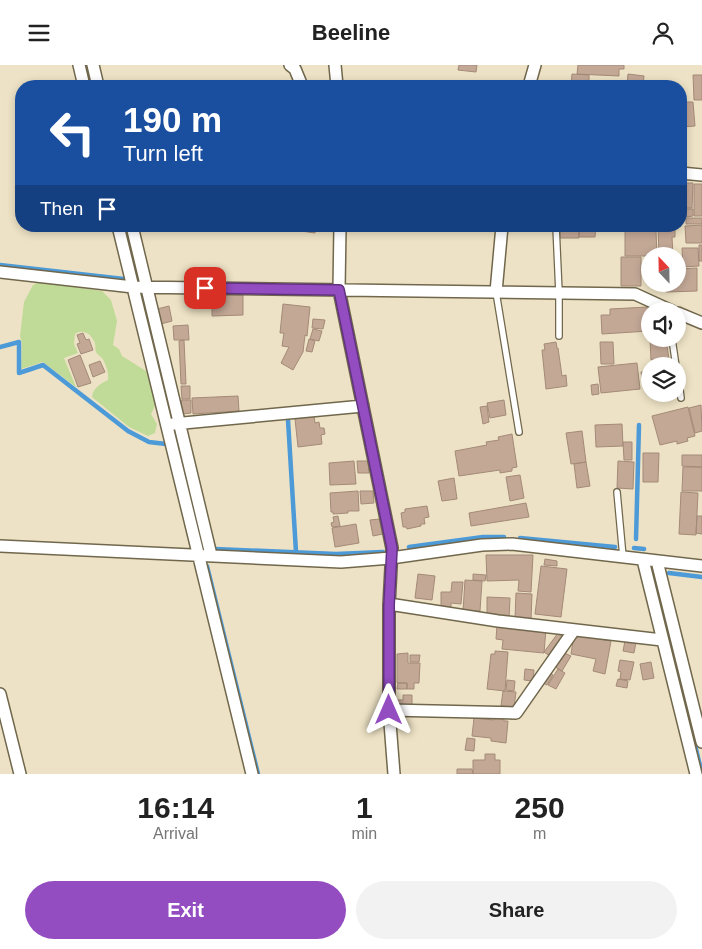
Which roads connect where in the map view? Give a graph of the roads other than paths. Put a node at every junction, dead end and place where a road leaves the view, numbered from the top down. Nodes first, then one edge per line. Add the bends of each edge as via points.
1 (79, 65) edge
2 (93, 65) edge
3 (290, 65) edge
4 (335, 65) edge
5 (536, 65) edge
6 (83, 80) edge
7 (97, 80) edge
8 (300, 80) edge
9 (336, 80) edge
10 (531, 80) edge
11 (687, 174) edge
12 (702, 175) edge
13 (119, 232) edge
14 (133, 232) edge
15 (340, 232) edge
16 (501, 232) edge
17 (556, 232) edge
18 (0, 272) edge
19 (133, 287) junction
20 (147, 288) junction
21 (339, 290) junction
22 (496, 292) junction
23 (559, 293) junction
24 (652, 302) edge
25 (686, 317) edge
26 (702, 323) edge
27 (559, 336) dead end
28 (362, 405) junction
29 (180, 424) junction
30 (167, 425) junction
31 (519, 432) dead end
32 (617, 492) dead end
33 (0, 546) edge
34 (198, 555) junction
35 (211, 555) junction
36 (623, 557) junction
37 (391, 558) junction
38 (642, 560) junction
39 (657, 561) junction
40 (702, 565) edge
41 (389, 605) junction
42 (574, 630) junction
43 (662, 640) junction
44 (0, 694) edge
45 (389, 710) junction
46 (702, 742) edge
47 (20, 774) edge
48 (252, 774) edge
49 (394, 774) edge
50 (696, 774) edge

1 - 6 street
2 - 7 street
3 - 8 street
4 - 9 street
5 - 10 street
11 - 12 street
13 - 19 street
14 - 20 street
15 - 21 street
16 - 22 street
17 - 23 lane
18 - 19 street
19 - 20 street
19 - 30 street
20 - 21 street
20 - 29 street
21 - 22 street
21 - 28 street
22 - 23 street
22 - 31 lane
23 - 24 street via 635,294
23 - 27 lane
25 - 26 street
28 - 29 street
28 - 37 street via 392,548
29 - 30 street
29 - 35 street
30 - 34 street
32 - 36 lane
33 - 34 street
34 - 35 street
34 - 48 street
35 - 37 street via 341,561
36 - 37 street via 512,544
36 - 38 street
37 - 41 street
38 - 39 street
38 - 43 street
39 - 40 street
39 - 46 street
41 - 42 street
41 - 45 street
42 - 43 street
42 - 45 street via 516,713
43 - 50 street
44 - 47 street
45 - 49 street

